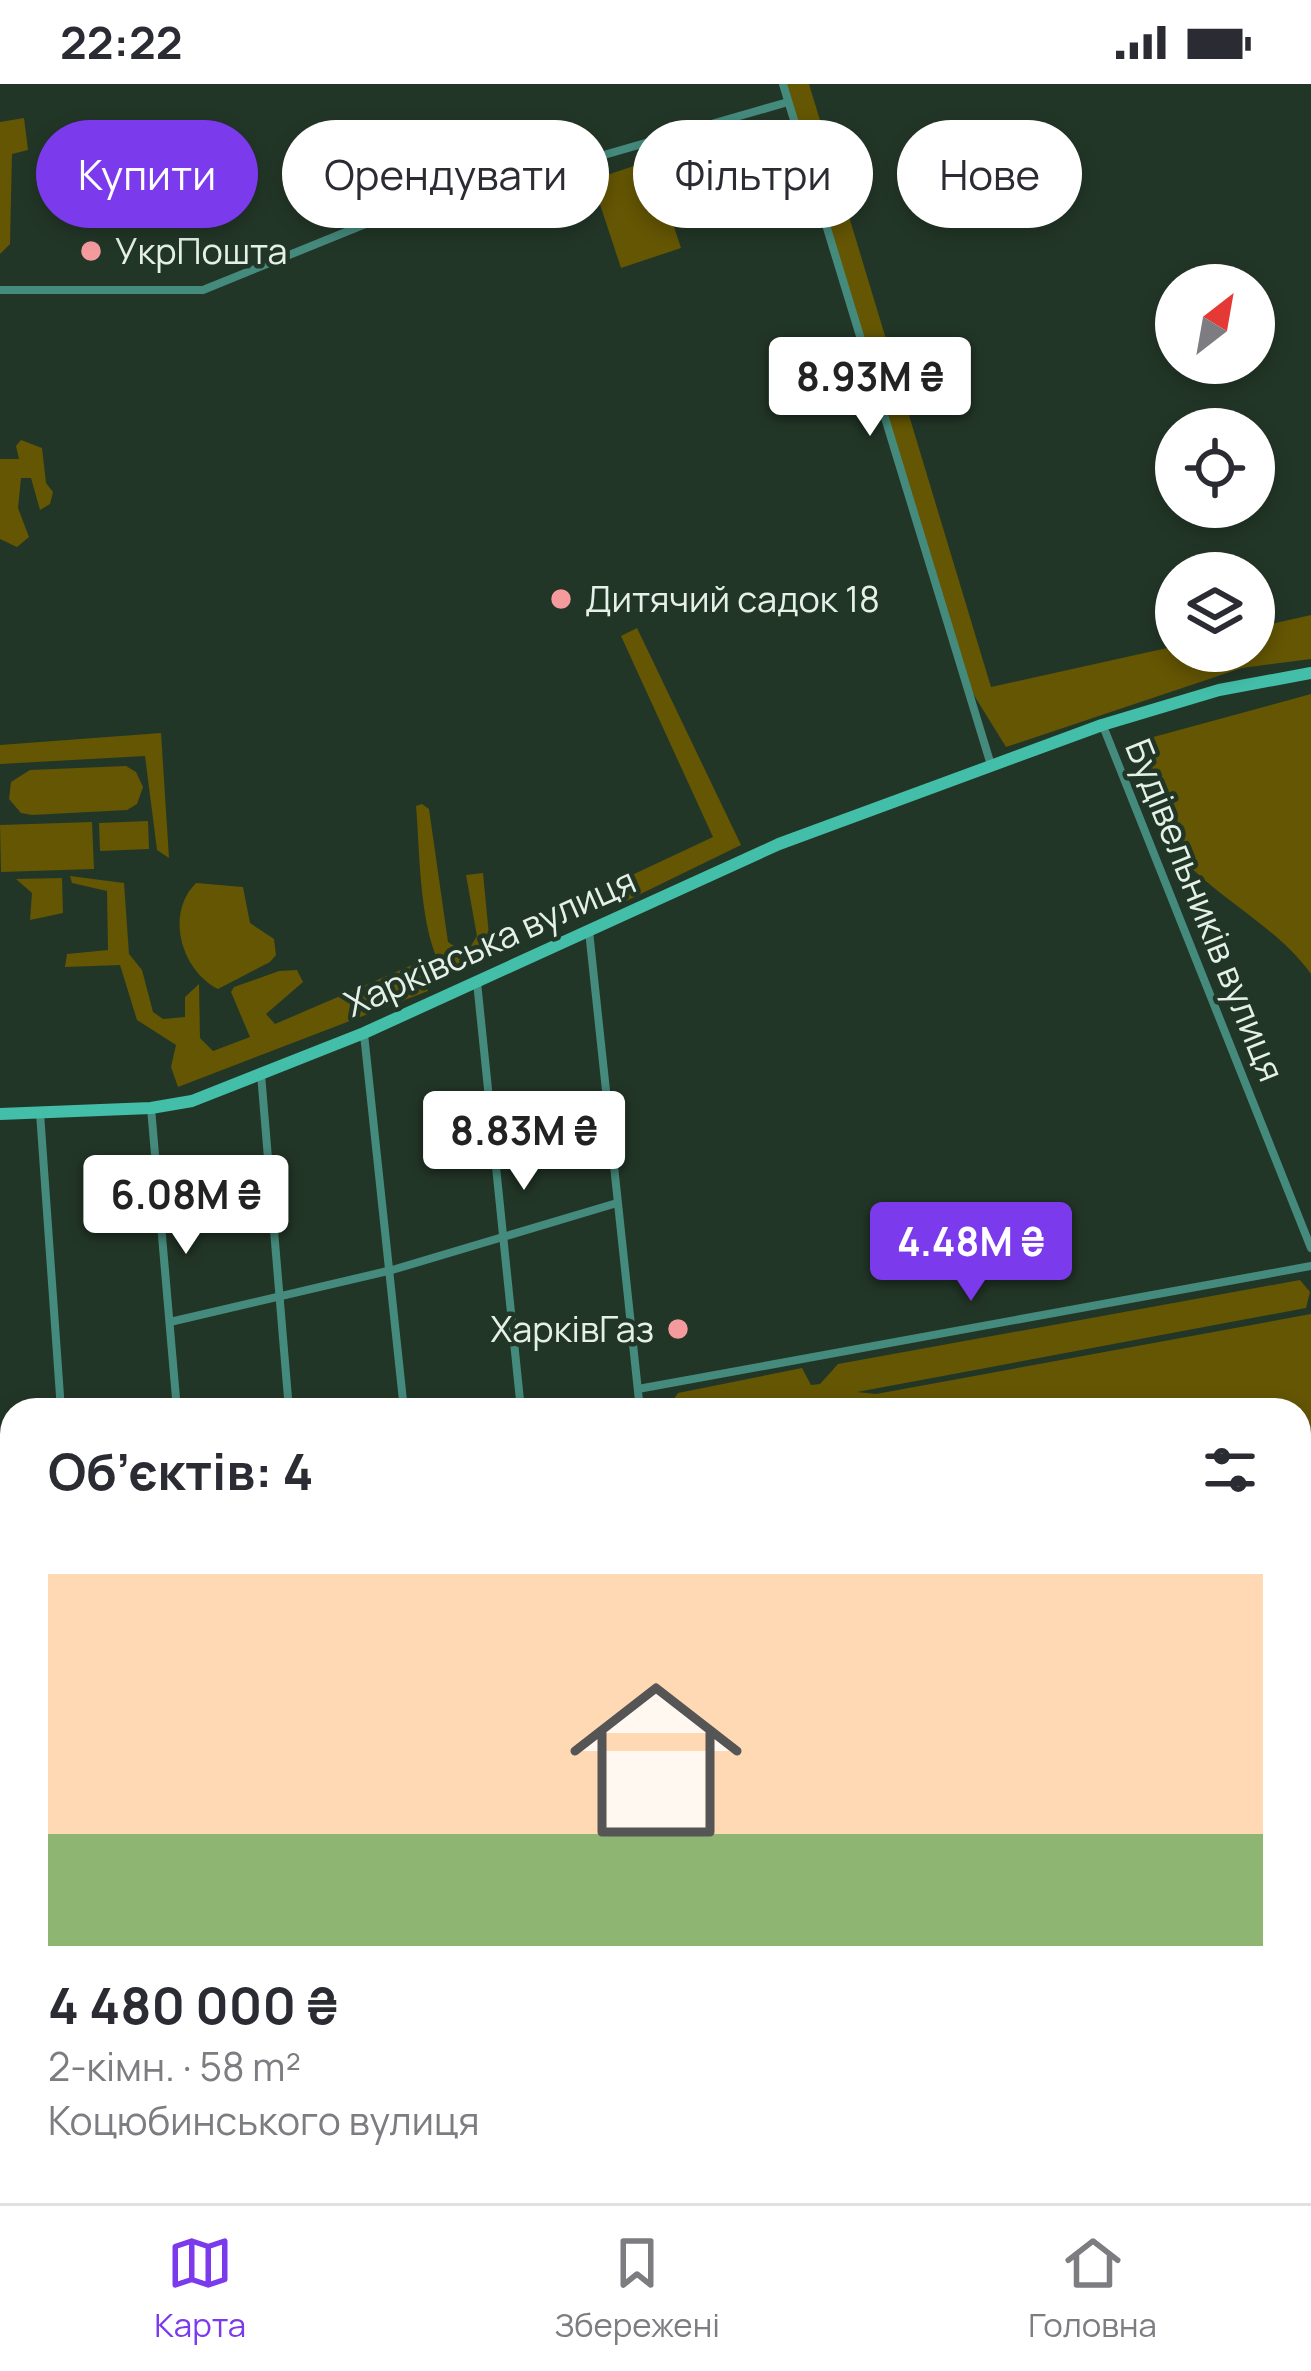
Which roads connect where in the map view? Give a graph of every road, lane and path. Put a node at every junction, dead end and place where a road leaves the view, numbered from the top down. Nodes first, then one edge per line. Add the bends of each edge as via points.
1 (783, 84) edge
2 (788, 102) junction
3 (0, 290) edge
4 (1311, 673) edge
5 (1102, 725) junction
6 (991, 765) junction
7 (589, 931) junction
8 (477, 981) junction
9 (364, 1033) junction
10 (260, 1072) junction
11 (151, 1108) junction
12 (40, 1113) junction
13 (0, 1114) edge
14 (617, 1203) junction
15 (506, 1232) junction
16 (1311, 1248) edge
17 (1311, 1267) edge
18 (392, 1270) junction
19 (278, 1294) junction
20 (170, 1322) junction
21 (638, 1389) junction
22 (60, 1398) edge
23 (176, 1398) edge
24 (288, 1398) edge
25 (403, 1398) edge
26 (520, 1398) edge
27 (639, 1398) edge

1 - 2 street
2 - 3 street via 368,223 203,290
2 - 6 street
4 - 5 street, Харківська вулиця
5 - 6 street, Харківська вулиця
5 - 16 street, Будівельників вулиця
6 - 7 street, Харківська вулиця via 779,844
7 - 8 street, Харківська вулиця
7 - 14 street
8 - 9 street, Харківська вулиця
8 - 15 street
9 - 10 street, Харківська вулиця
9 - 18 street
10 - 11 street, Харківська вулиця via 192,1101
10 - 19 street
11 - 12 street, Харківська вулиця
11 - 20 street
12 - 13 street, Харківська вулиця
12 - 22 street
14 - 15 street
14 - 21 street
15 - 18 street
15 - 26 street
17 - 21 street
18 - 19 street
18 - 25 street
19 - 20 street
19 - 24 street
20 - 23 street
21 - 27 street

